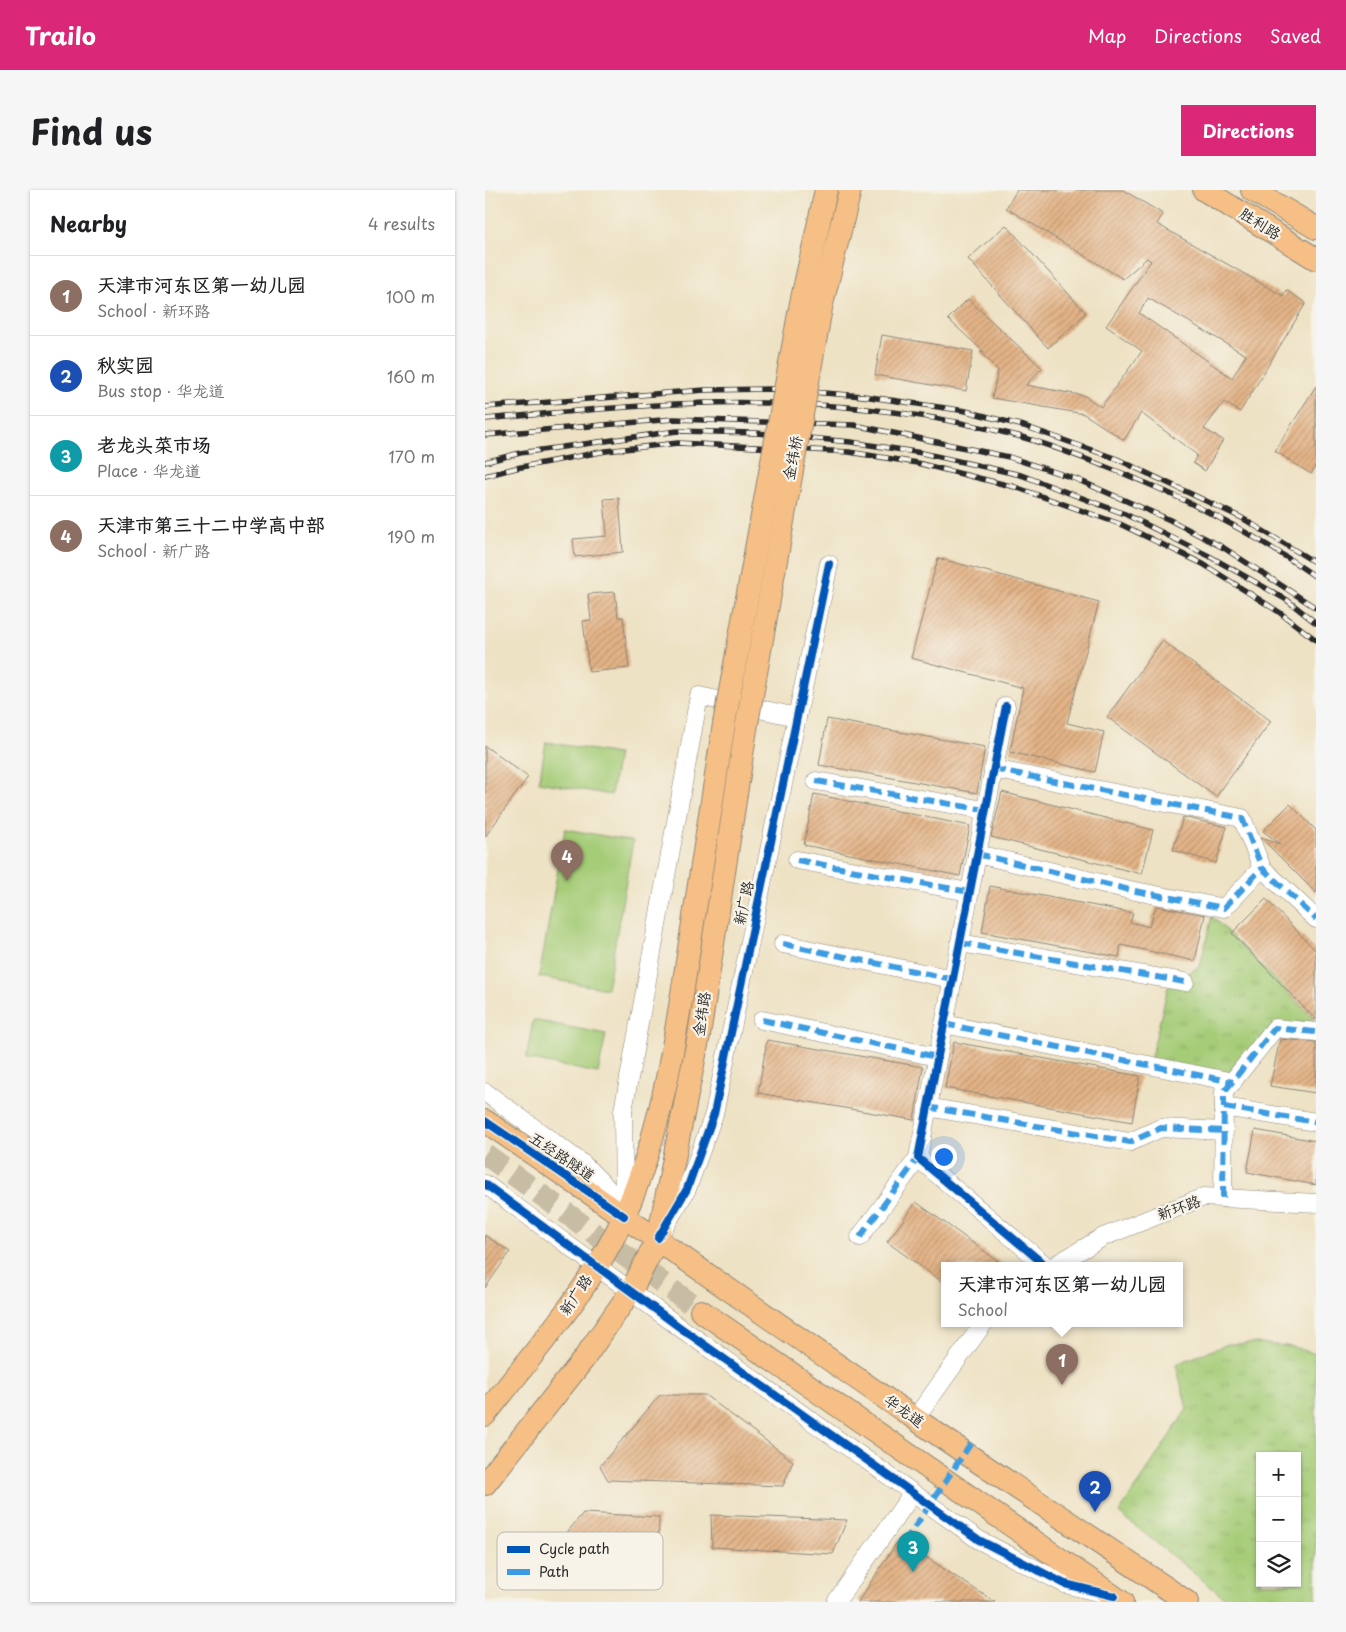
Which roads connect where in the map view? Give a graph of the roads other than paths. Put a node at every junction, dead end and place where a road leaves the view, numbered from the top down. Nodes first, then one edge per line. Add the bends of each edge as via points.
1 (826, 190) edge
2 (850, 190) edge
3 (1204, 190) edge
4 (1252, 190) edge
5 (1316, 228) edge
6 (1316, 259) edge
7 (829, 564) dead end
8 (1006, 706) dead end
9 (797, 717) junction
10 (724, 724) joint
11 (746, 729) joint
12 (993, 769) junction
13 (816, 781) dead end
14 (985, 810) junction
15 (977, 854) junction
16 (797, 860) dead end
17 (1262, 868) junction
18 (969, 892) junction
19 (1316, 919) edge
20 (960, 942) junction
21 (783, 944) dead end
22 (952, 979) junction
23 (1185, 982) dead end
24 (762, 1020) dead end
25 (944, 1024) junction
26 (1316, 1032) edge
27 (937, 1057) junction
28 (1233, 1082) junction
29 (485, 1092) edge
30 (1224, 1106) junction
31 (927, 1107) junction
32 (485, 1120) edge
33 (1316, 1122) edge
34 (1224, 1131) junction
35 (918, 1158) junction
36 (485, 1184) edge
37 (1223, 1198) junction
38 (1316, 1203) edge
39 (624, 1216) junction
40 (860, 1236) dead end
41 (658, 1238) junction
42 (1042, 1262) edge
43 (1061, 1262) edge
44 (596, 1266) junction
45 (631, 1291) junction
46 (701, 1311) tunnel mouth
47 (981, 1327) edge
48 (485, 1415) edge
49 (915, 1419) junction
50 (485, 1484) edge
51 (912, 1494) junction
52 (1118, 1599) edge
53 (836, 1602) edge
54 (1187, 1602) edge

1 - 10 main road, 金纬桥, bridge via 801,303
2 - 11 main road, 金纬桥, bridge via 821,308
3 - 6 main road, 胜利路
4 - 5 main road, 胜利路
7 - 9 street, 新广路
8 - 12 street
9 - 39 street, 新广路 via 699,696 623,1111
9 - 41 street, 新广路 via 714,1114 687,1189
10 - 39 main road, 金纬路 via 677,1027 652,1138
11 - 41 main road, 金纬路 via 699,1034
12 - 14 street
12 - 17 street via 1242,818
13 - 14 street
14 - 15 street
15 - 17 street via 1224,908
15 - 18 street
16 - 18 street
17 - 19 street
18 - 20 street
20 - 22 street
20 - 23 street
21 - 22 street
22 - 25 street
24 - 27 street
25 - 27 street
25 - 28 street
26 - 28 street via 1275,1028
27 - 31 street
28 - 30 street via 1224,1092
29 - 39 street via 583,1164 606,1186
30 - 33 street
30 - 34 street
31 - 34 street via 1130,1142 1161,1128
31 - 35 street
32 - 39 main road, 五经路隧道
34 - 37 street
35 - 40 street
35 - 42 street
36 - 44 street
37 - 38 street, 新环路
37 - 43 street, 新环路 via 1203,1197 1103,1237
39 - 41 main road, 华龙道
39 - 44 main road, 新广路
41 - 45 main road, 金纬路
41 - 49 main road, 华龙道
44 - 45 street
44 - 48 main road, 新广路 via 559,1320
45 - 50 main road via 583,1360
45 - 51 street
46 - 52 main road
47 - 49 street
49 - 54 main road, 华龙道
51 - 52 street via 979,1540 1065,1584
51 - 53 street

